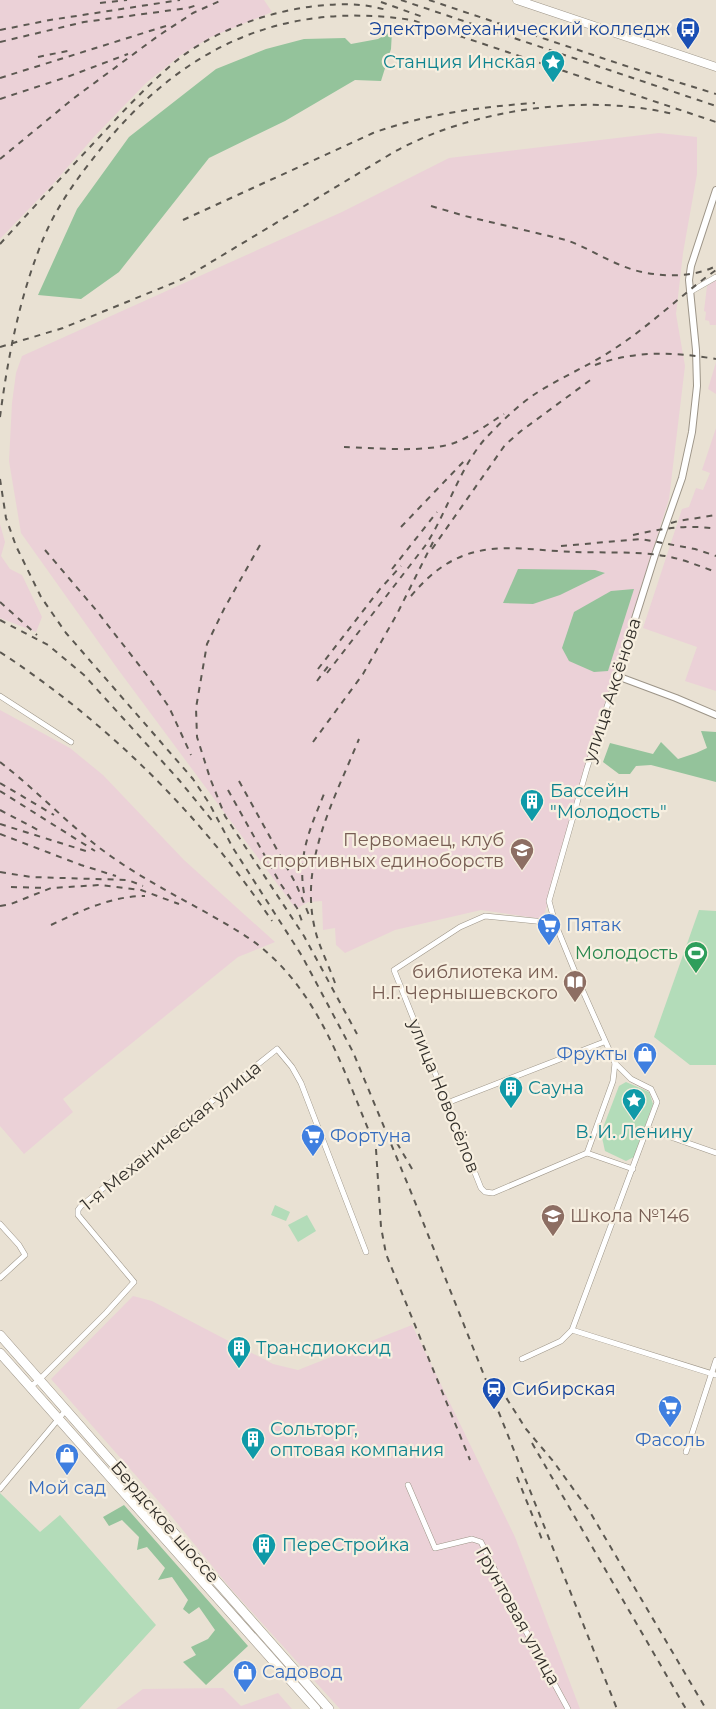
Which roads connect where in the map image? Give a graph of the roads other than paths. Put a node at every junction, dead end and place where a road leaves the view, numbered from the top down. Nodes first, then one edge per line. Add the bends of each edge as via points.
1 (518, 0) edge
2 (716, 68) edge
3 (716, 190) edge
4 (716, 277) edge
5 (690, 292) junction
6 (617, 676) junction
7 (0, 696) edge
8 (716, 715) edge
9 (71, 742) dead end
10 (555, 923) junction
11 (604, 1042) junction
12 (615, 1063) junction
13 (447, 1103) junction
14 (648, 1129) junction
15 (587, 1153) junction
16 (716, 1154) edge
17 (632, 1169) junction
18 (0, 1224) edge
19 (366, 1252) dead end
20 (0, 1278) edge
21 (572, 1330) junction
22 (0, 1336) edge
23 (0, 1353) edge
24 (522, 1359) dead end
25 (716, 1360) edge
26 (714, 1374) edge
27 (39, 1380) junction
28 (29, 1387) junction
29 (66, 1410) junction
30 (58, 1419) junction
31 (686, 1452) dead end
32 (408, 1485) dead end
33 (0, 1489) edge
34 (316, 1709) edge
35 (329, 1709) edge
36 (568, 1709) edge

1 - 2 main road
3 - 5 street, улица Аксёнова via 691,266
4 - 5 street
5 - 6 street, улица Аксёнова via 696,350 692,432 682,478
6 - 8 street
6 - 10 street, улица Аксёнова via 549,901
7 - 9 street
10 - 11 street, улица Аксёнова
10 - 13 street, улица Новосёлов via 485,916 460,927 394,970
11 - 12 street, улица Аксёнова
11 - 13 street
12 - 14 street, улица Аксёнова via 630,1079 651,1088 656,1097
12 - 15 street via 613,1081
13 - 15 street, улица Новосёлов via 481,1188 486,1192 493,1192
14 - 16 street
14 - 17 street, улица Аксёнова
15 - 17 street
17 - 21 street, улица Аксёнова
18 - 20 street via 25,1255
19 - 27 street, 1-я Механическая улица via 300,1083 277,1049 78,1210 78,1216 134,1282
21 - 24 street via 562,1341
21 - 26 street
22 - 27 highway, Бердское шоссе
23 - 28 highway, Бердское шоссе
25 - 26 street
26 - 31 street
27 - 28 street, 1-я Механическая улица
27 - 29 highway, Бердское шоссе
28 - 30 highway, Бердское шоссе
29 - 30 street
29 - 35 highway, Бердское шоссе
30 - 33 street
30 - 34 highway, Бердское шоссе
32 - 36 street, Грунтовая улица via 436,1548 472,1539 481,1542

